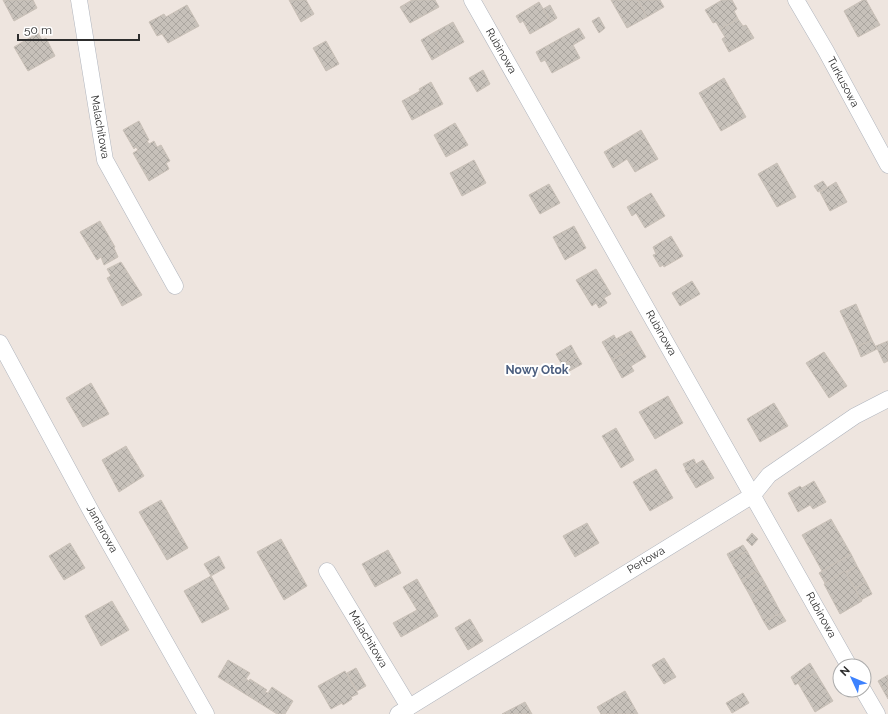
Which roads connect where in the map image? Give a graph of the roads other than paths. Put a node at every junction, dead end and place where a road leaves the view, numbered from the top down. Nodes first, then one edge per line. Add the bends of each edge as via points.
1 (79, 0) edge
2 (472, 0) edge
3 (796, 0) edge
4 (888, 165) edge
5 (175, 286) dead end
6 (0, 343) edge
7 (888, 399) edge
8 (753, 495) junction
9 (326, 571) dead end
10 (845, 658) edge
11 (867, 698) edge
12 (404, 710) edge
13 (206, 714) edge
14 (876, 714) edge

1 - 5 street, Malachitowa via 105,160
2 - 8 street, Rubinowa
3 - 4 street, Turkusowa
6 - 13 street, Jantarowa via 92,513
7 - 8 street, Perłowa via 855,416 769,475
8 - 10 street, Rubinowa
8 - 12 street, Perłowa
9 - 12 street, Malachitowa
11 - 14 street

